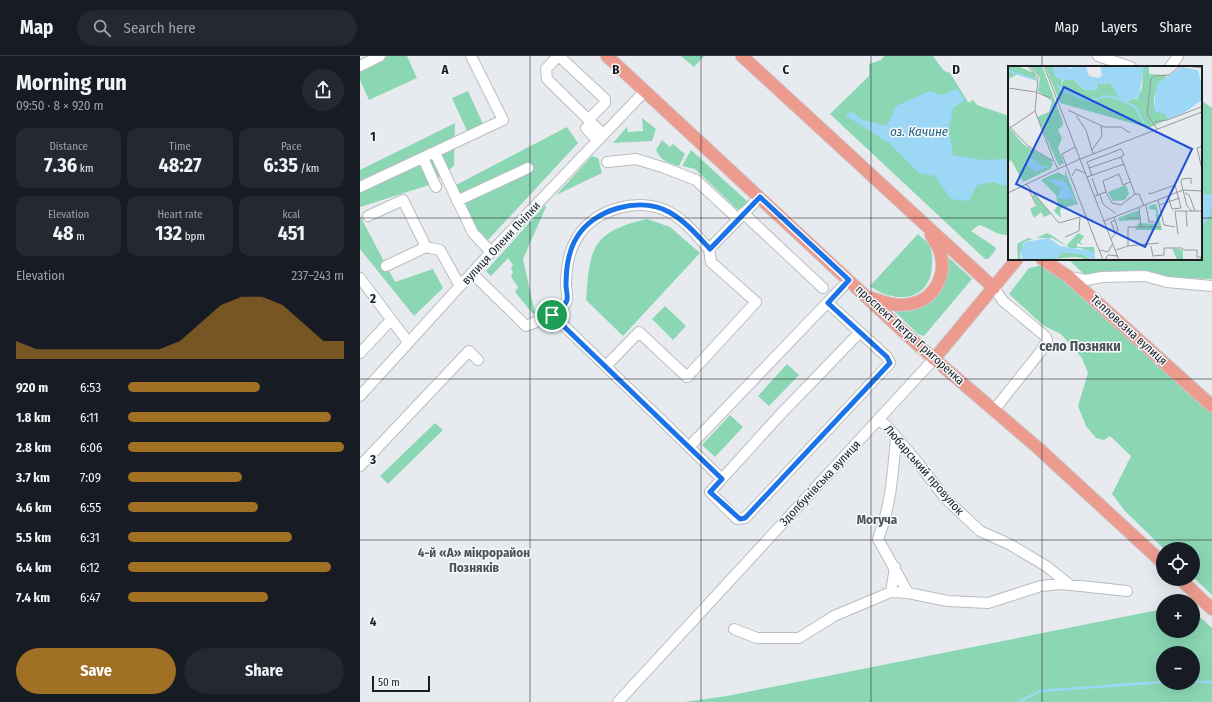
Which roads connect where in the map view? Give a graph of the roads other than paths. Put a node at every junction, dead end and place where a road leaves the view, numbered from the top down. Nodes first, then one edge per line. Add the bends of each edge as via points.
1 (380, 56) edge
2 (471, 56) edge
3 (559, 56) edge
4 (607, 56) edge
5 (742, 56) edge
6 (1098, 56) edge
7 (1121, 56) edge
8 (1178, 56) edge
9 (360, 66) edge
10 (1127, 66) edge
11 (1136, 66) edge
12 (1171, 66) edge
13 (644, 92) junction
14 (587, 124) junction
15 (600, 137) junction
16 (434, 153) junction
17 (422, 158) junction
18 (607, 162) dead end
19 (528, 168) dead end
20 (360, 187) edge
21 (436, 187) dead end
22 (760, 197) junction
23 (457, 202) junction
24 (368, 216) dead end
25 (740, 216) junction
26 (928, 228) junction
27 (426, 247) junction
28 (710, 249) junction
29 (490, 252) junction
30 (1016, 260) edge
31 (1044, 260) edge
32 (386, 266) dead end
33 (472, 273) junction
34 (1069, 276) junction
35 (360, 278) edge
36 (849, 280) junction
37 (460, 286) junction
38 (1212, 286) edge
39 (823, 288) dead end
40 (994, 288) junction
41 (866, 296) junction
42 (828, 303) junction
43 (552, 315) junction
44 (391, 320) junction
45 (860, 332) junction
46 (408, 342) junction
47 (360, 353) edge
48 (934, 359) junction
49 (478, 360) dead end
50 (606, 366) junction
51 (364, 384) edge
52 (360, 396) edge
53 (1212, 406) edge
54 (994, 410) junction
55 (879, 420) junction
56 (896, 437) junction
57 (689, 447) junction
58 (360, 466) edge
59 (722, 479) junction
60 (1156, 556) edge
61 (895, 567) junction
62 (1070, 584) junction
63 (1187, 586) edge
64 (1127, 591) dead end
65 (891, 592) junction
66 (908, 593) junction
67 (1212, 609) edge
68 (734, 629) dead end
69 (618, 702) edge

1 - 9 street
2 - 16 street via 503,120
3 - 14 street via 546,69 547,79
3 - 14 street via 605,99
4 - 13 main road, проспект Петра Григоренка
5 - 26 main road
6 - 10 street
7 - 11 street
8 - 12 street
13 - 15 street, вулиця Олени Пчілки
13 - 22 main road, проспект Петра Григоренка
14 - 15 street
15 - 29 street, вулиця Олени Пчілки
16 - 17 street
16 - 23 street
17 - 20 street
17 - 21 street
18 - 25 street via 636,159 696,180
19 - 23 street
22 - 25 street
22 - 36 main road, проспект Петра Григоренка
23 - 29 street via 473,233
24 - 27 street via 404,200
25 - 28 street
25 - 39 street
26 - 40 main road
26 - 41 main road via 940,251 942,267 938,284 932,292 924,299 911,304 884,302
27 - 32 street
27 - 37 street via 440,250
28 - 43 street via 689,227 668,212 652,207 623,206 596,217 577,237 568,259 567,300 557,313
28 - 50 street via 711,262 756,302 687,377 639,332
29 - 33 street, вулиця Олени Пчілки
30 - 40 main road, Здолбунівська вулиця
31 - 34 main road, Тепловозна вулиця
33 - 37 street, вулиця Олени Пчілки
33 - 43 street via 526,326
34 - 38 street via 1086,280 1145,276 1167,282
34 - 53 main road, Тепловозна вулиця
35 - 44 street
36 - 41 main road, проспект Петра Григоренка
36 - 42 street
37 - 46 street, вулиця Олени Пчілки
40 - 48 main road, Здолбунівська вулиця
40 - 54 street via 1003,301 1047,340
41 - 48 main road, проспект Петра Григоренка
42 - 45 street
42 - 57 street
43 - 50 street
44 - 46 street
44 - 47 street
45 - 59 street
45 - 59 street via 890,360 889,366 742,518 710,492
46 - 51 street, вулиця Олени Пчілки
48 - 54 main road, проспект Петра Григоренка
48 - 55 street, Здолбунівська вулиця
49 - 58 street via 469,352
50 - 57 street
51 - 52 street, вулиця Олени Пчілки
54 - 60 main road, проспект Петра Григоренка
55 - 56 street, Любарський провулок
55 - 69 street, Здолбунівська вулиця
56 - 61 street via 892,490 885,522 878,539
56 - 62 street, Любарський провулок via 945,498 980,531 1009,544
57 - 59 street
61 - 65 street
61 - 66 street
62 - 64 street
62 - 66 street via 1041,586 988,603 948,601
63 - 67 main road
65 - 66 street
65 - 68 street via 834,616 799,638 757,638

